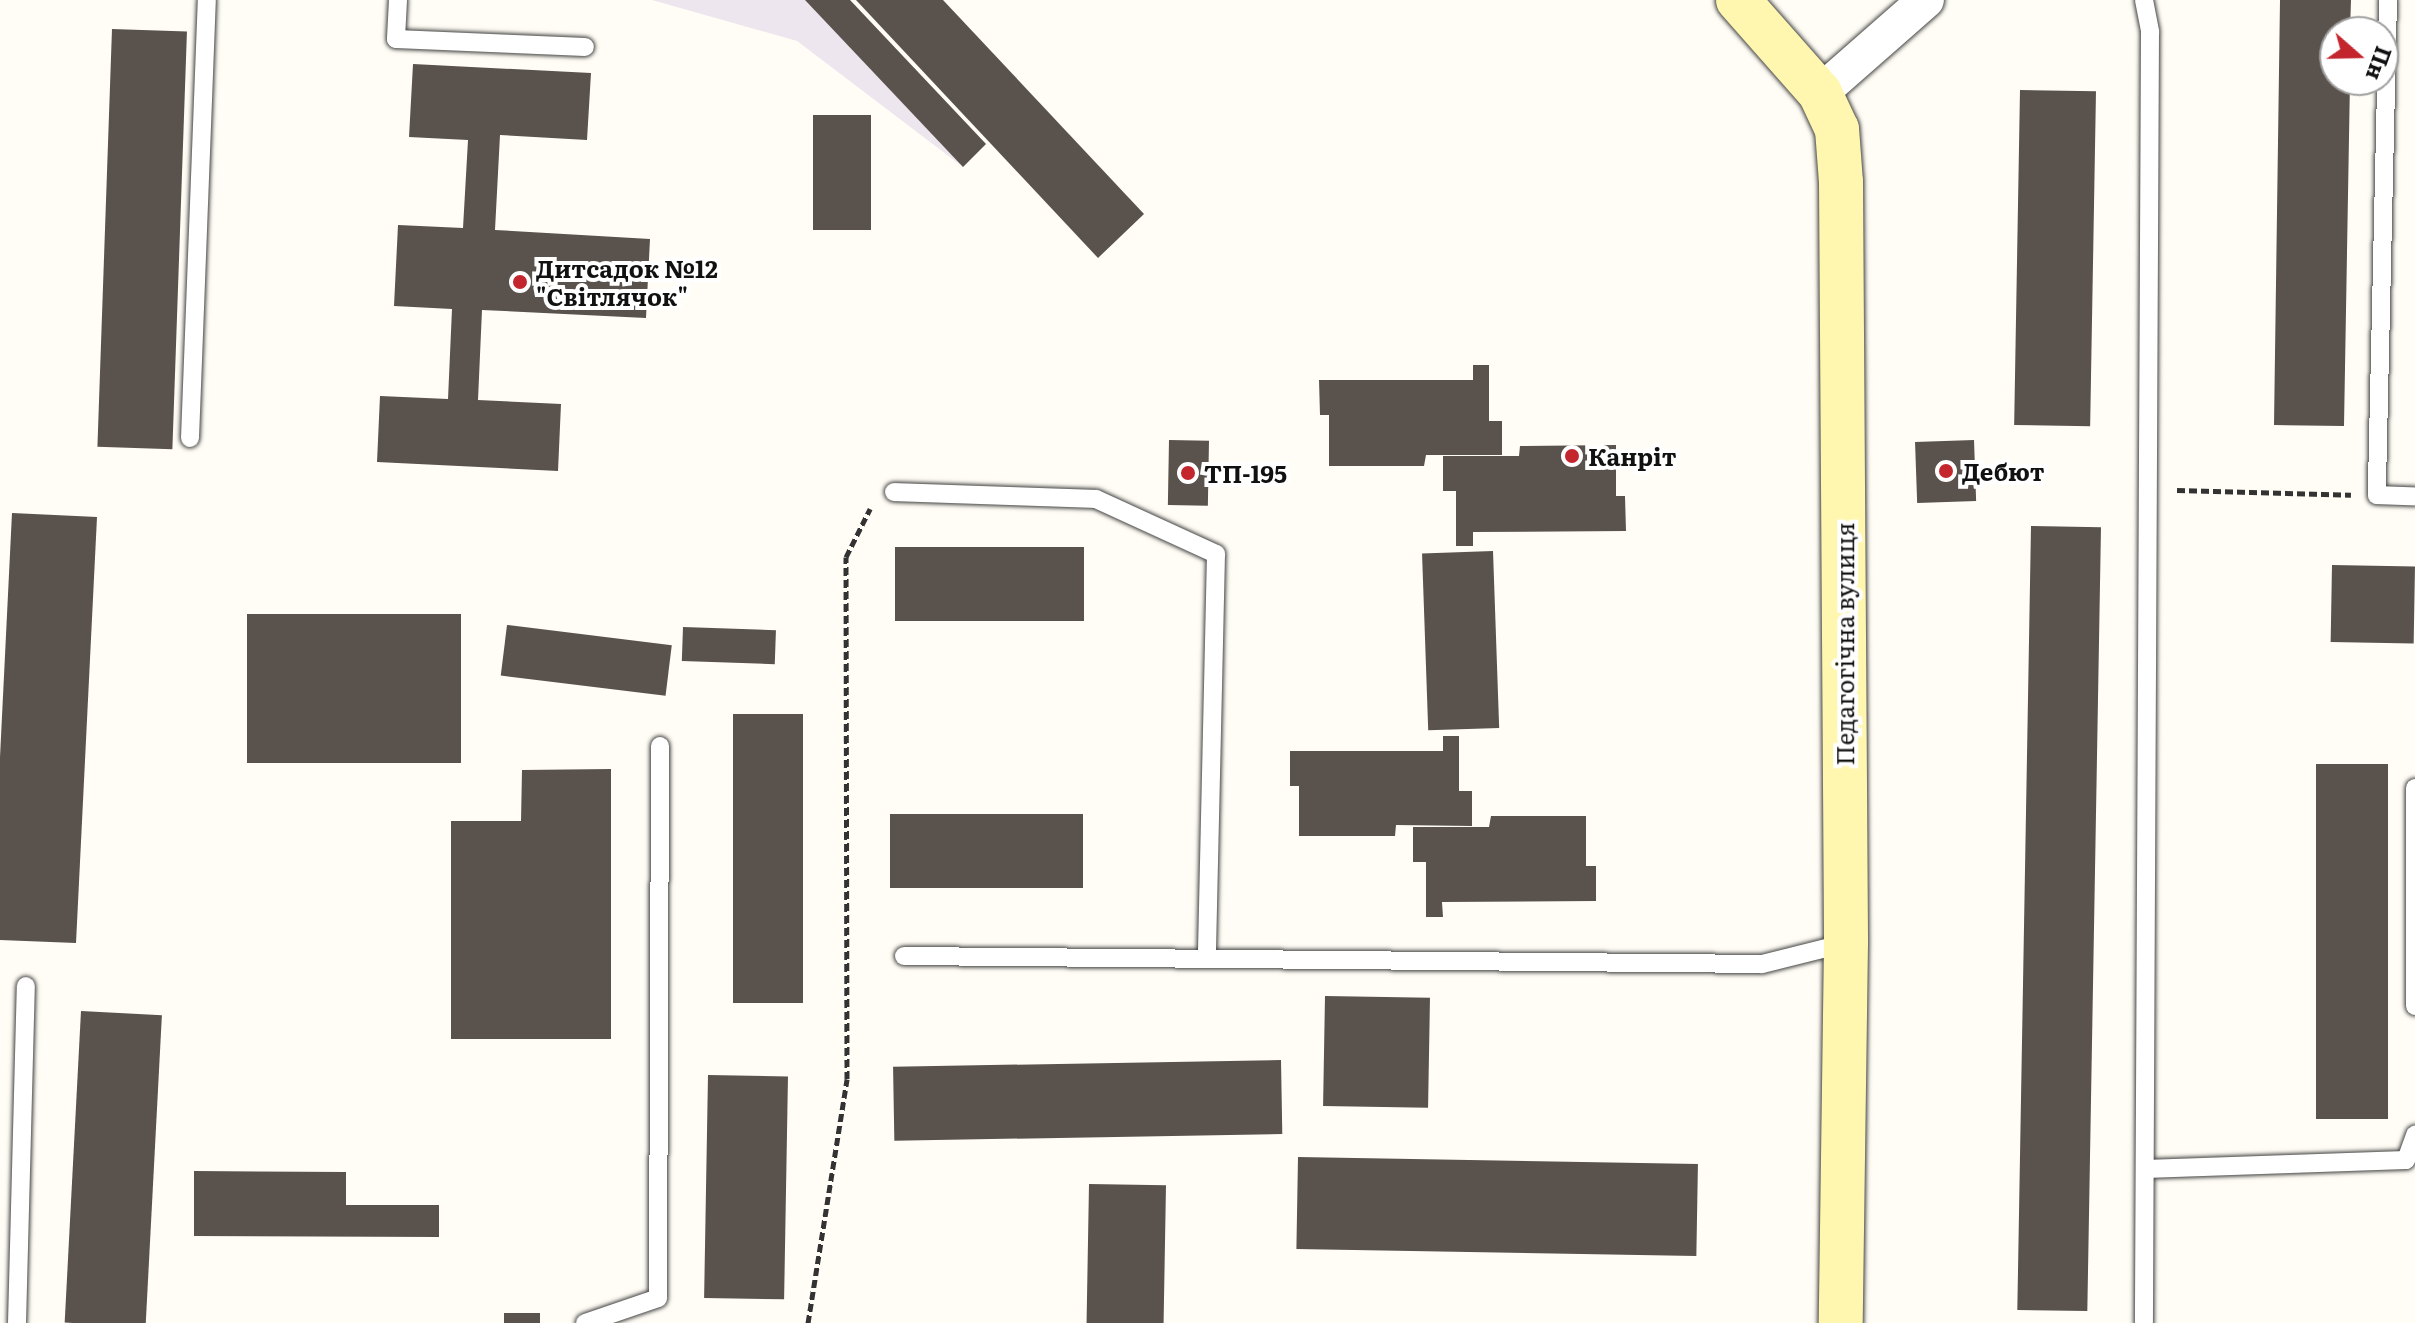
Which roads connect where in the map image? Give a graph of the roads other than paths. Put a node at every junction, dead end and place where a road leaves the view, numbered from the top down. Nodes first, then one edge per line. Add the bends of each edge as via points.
1 (207, 0) edge
2 (398, 0) edge
3 (1738, 0) edge
4 (1926, 0) edge
5 (2144, 0) edge
6 (2388, 0) edge
7 (585, 47) dead end
8 (1820, 93) junction
9 (190, 438) dead end
10 (894, 492) road end
11 (2415, 496) edge
12 (660, 746) dead end
13 (2415, 788) edge
14 (1846, 943) junction
15 (904, 956) dead end
16 (1207, 959) junction
17 (26, 986) dead end
18 (2415, 1006) edge
19 (2415, 1135) edge
20 (2145, 1169) junction
21 (17, 1323) edge
22 (585, 1323) edge
23 (1841, 1323) edge
24 (2144, 1323) edge

1 - 9 lane
2 - 7 lane via 396,39
3 - 8 main road, Педагогічна вулиця
4 - 8 street
5 - 20 lane via 2150,32
6 - 11 lane via 2377,495
8 - 14 main road, Педагогічна вулиця via 1837,129 1841,182
10 - 16 lane via 1096,499 1216,554
12 - 22 lane via 658,1298
13 - 18 lane
14 - 16 lane via 1762,964
14 - 23 main road, Педагогічна вулиця
15 - 16 lane
17 - 21 lane
19 - 20 lane via 2406,1160
20 - 24 lane

